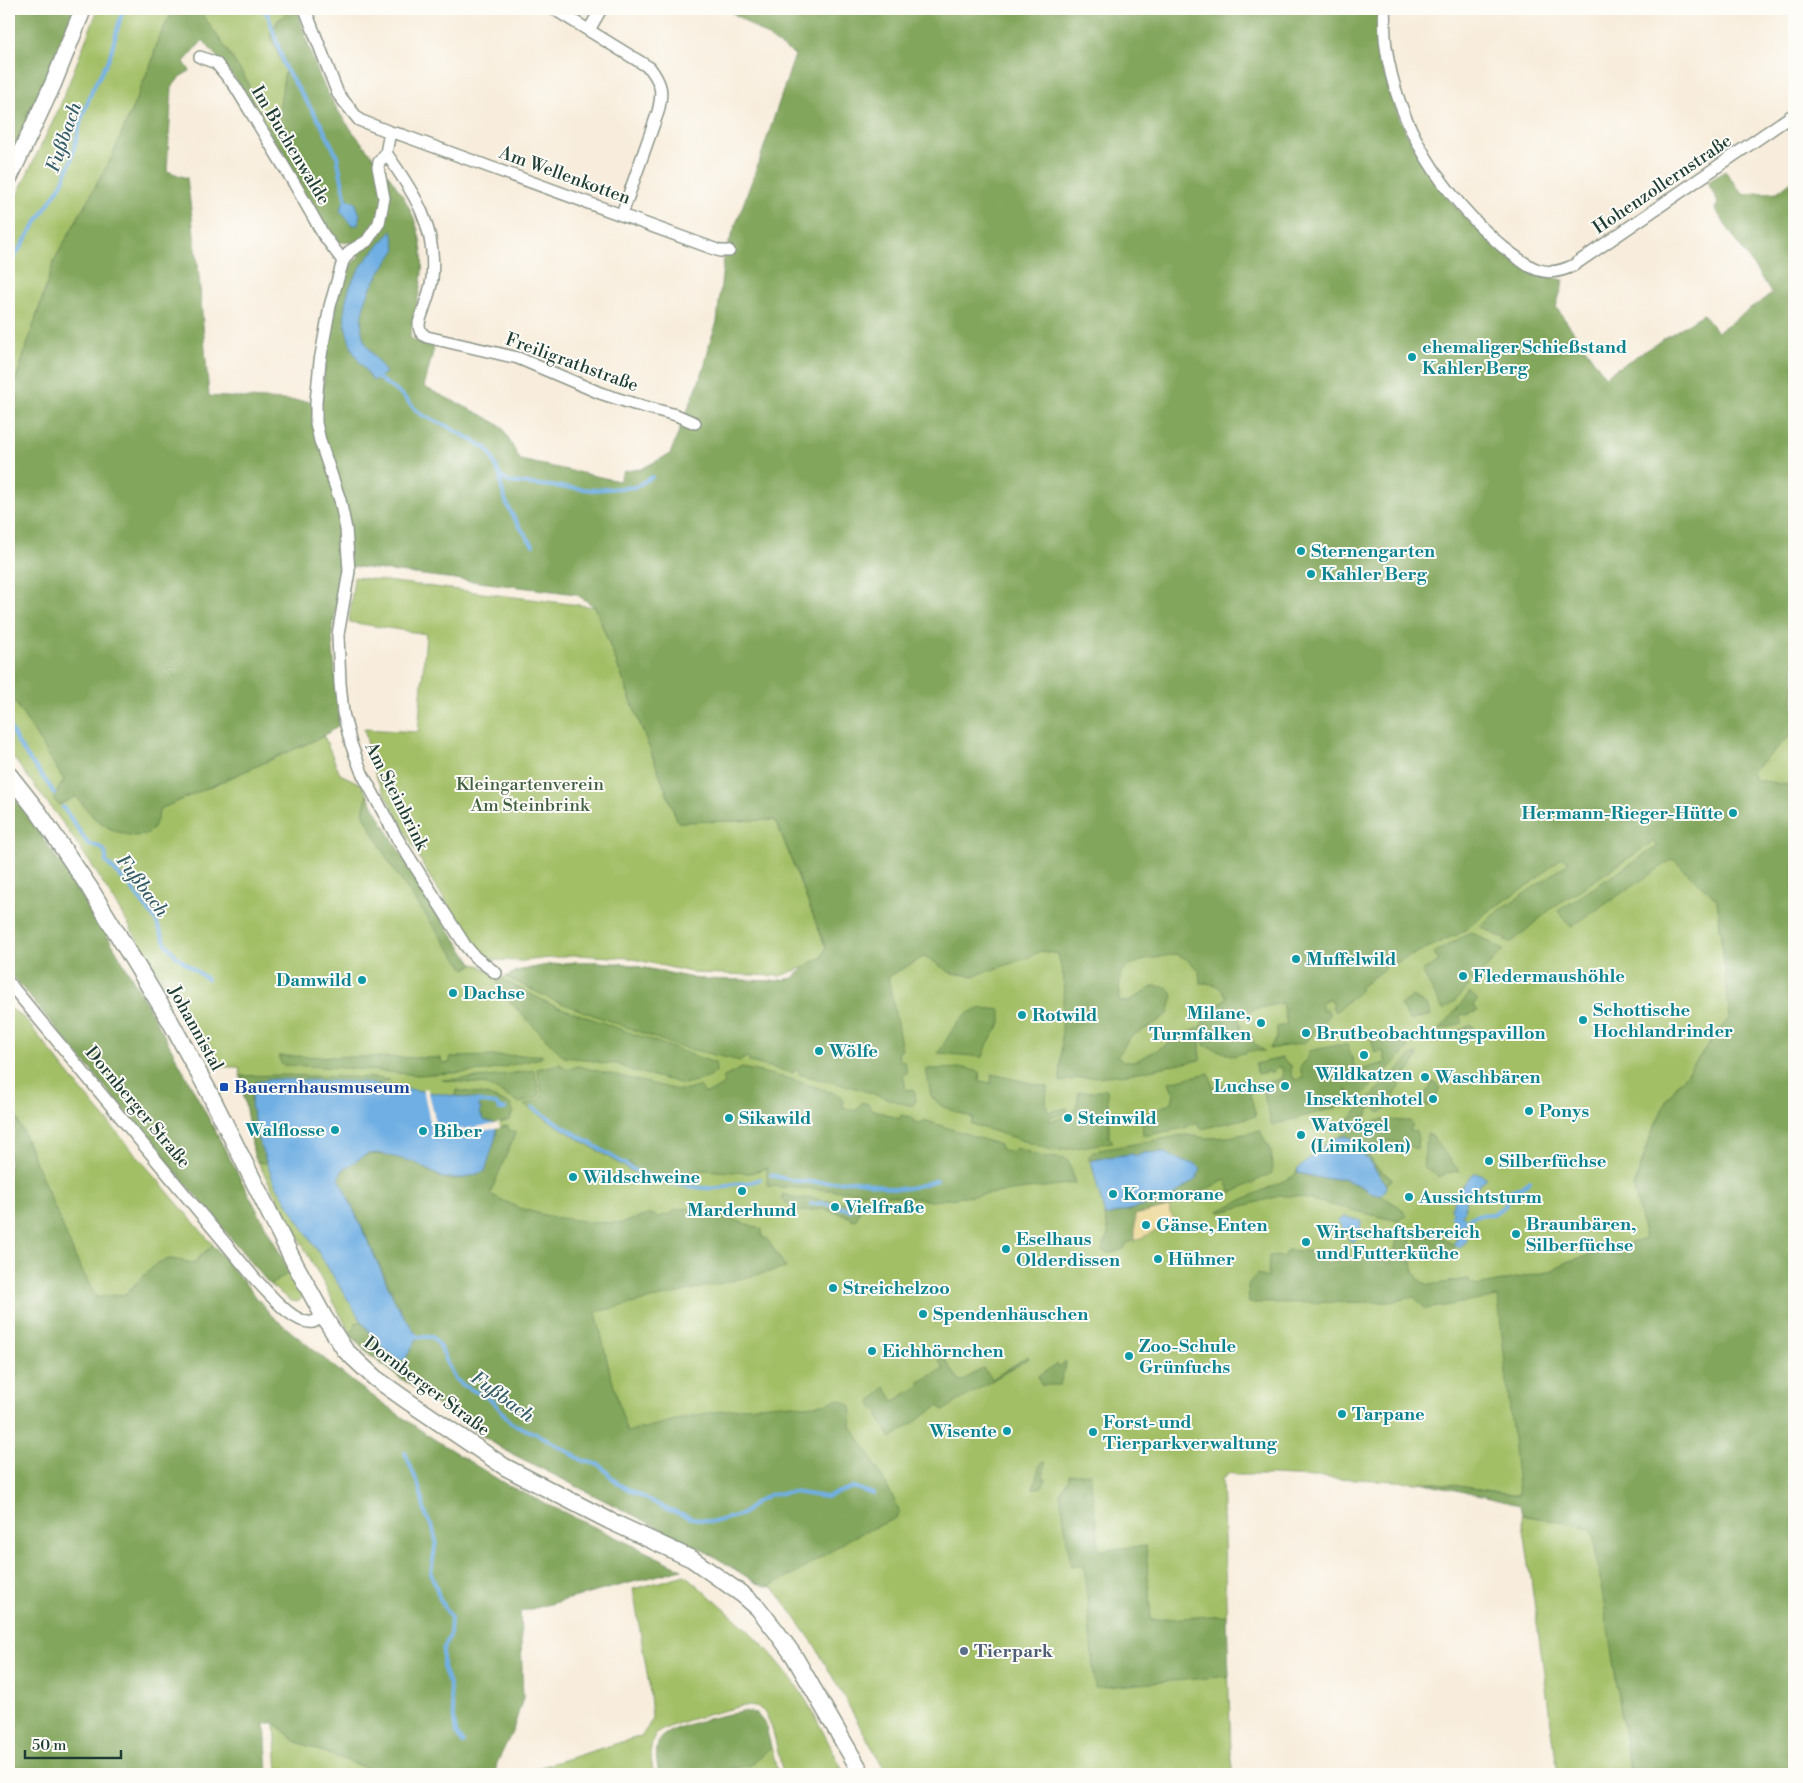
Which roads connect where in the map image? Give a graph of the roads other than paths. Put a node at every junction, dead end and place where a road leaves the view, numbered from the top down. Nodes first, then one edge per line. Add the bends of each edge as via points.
1 (83, 9) edge
2 (305, 9) edge
3 (554, 9) edge
4 (601, 9) edge
5 (1384, 9) edge
6 (589, 30) junction
7 (200, 57) dead end
8 (1794, 114) edge
9 (390, 132) junction
10 (386, 153) junction
11 (9, 178) edge
12 (622, 214) junction
13 (728, 251) dead end
14 (343, 261) junction
15 (695, 423) dead end
16 (9, 775) edge
17 (496, 973) dead end
18 (9, 983) edge
19 (324, 1317) junction
20 (862, 1774) edge

1 - 11 main road via 46,101
2 - 9 street via 338,94 359,120
3 - 6 street
4 - 6 street
5 - 8 street, Hohenzollernstraße via 1389,64 1411,128 1431,167 1482,229 1532,268 1545,272 1556,273 1574,265
6 - 12 street via 650,68 659,80 661,99 658,112
7 - 14 street, Im Buchenwalde via 216,63 235,86 323,234
9 - 10 street
9 - 12 street, Am Wellenkotten
10 - 14 street via 378,167 384,198 379,223 367,241 350,251
10 - 15 street, Freiligrathstraße via 425,216 433,248 432,280 418,323 422,334 518,358 600,393
12 - 13 street, Am Wellenkotten via 720,251
14 - 17 street, Am Steinbrink via 330,306 320,361 316,423 346,529 349,571 338,635 343,714 362,773 397,838 465,945
16 - 19 main road, Johannistal via 80,873 165,1011
18 - 19 street, Dornberger Straße via 256,1280 298,1319 312,1322
19 - 20 main road, Dornberger Straße via 345,1350 364,1369 482,1453 524,1478 692,1559 743,1595 758,1608 794,1656

